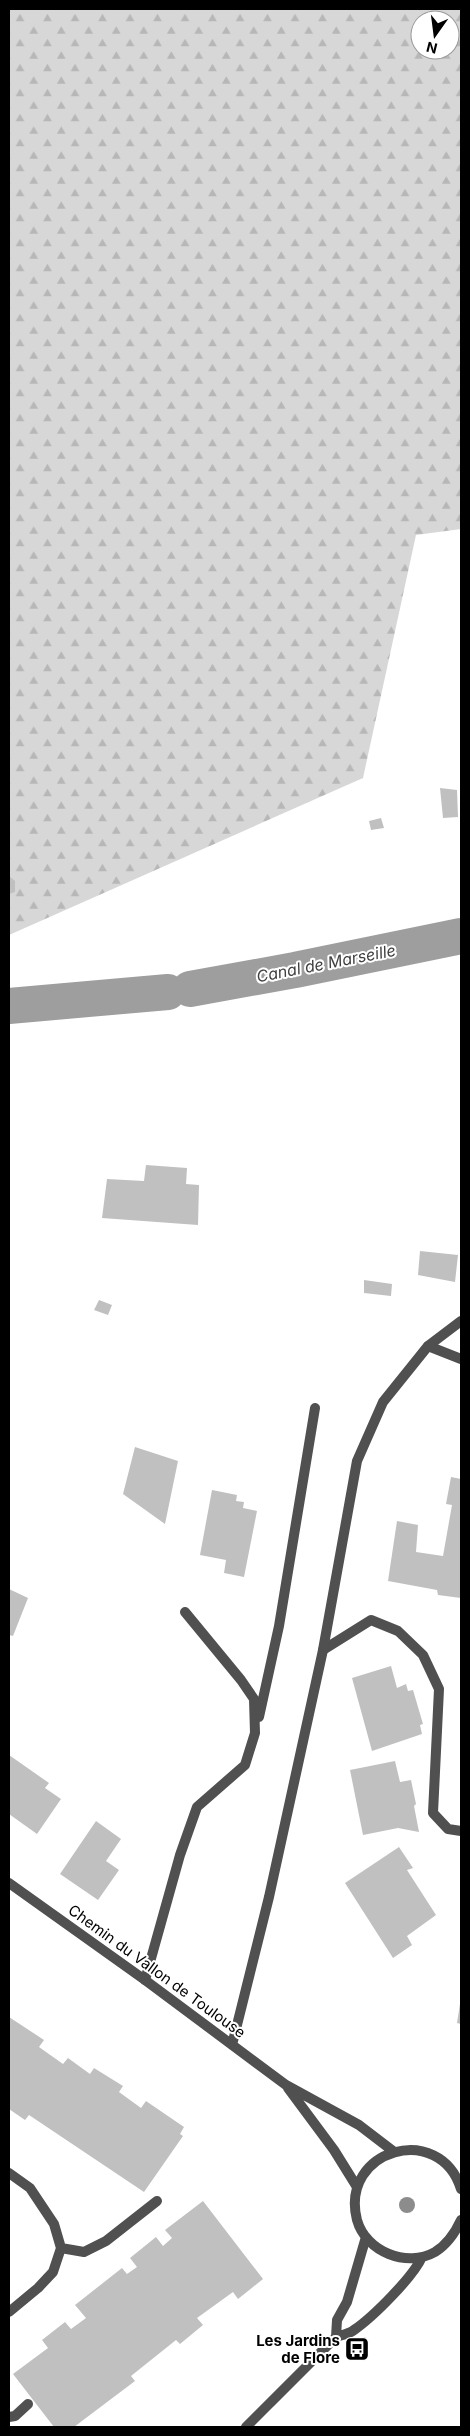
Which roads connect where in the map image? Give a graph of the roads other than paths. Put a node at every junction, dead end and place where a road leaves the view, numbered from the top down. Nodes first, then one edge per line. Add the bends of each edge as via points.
1 (461, 1321) edge
2 (428, 1346) junction
3 (461, 1359) edge
4 (314, 1408) dead end
5 (185, 1612) dead end
6 (322, 1650) junction
7 (255, 1732) junction
8 (461, 1832) edge
9 (9, 1883) edge
10 (145, 1980) junction
11 (232, 2045) junction
12 (286, 2085) junction
13 (393, 2152) junction
14 (9, 2172) edge
15 (458, 2174) edge
16 (357, 2187) junction
17 (461, 2189) edge
18 (157, 2201) dead end
19 (461, 2220) edge
20 (458, 2234) edge
21 (366, 2237) junction
22 (61, 2248) junction
23 (422, 2257) junction
24 (9, 2312) edge
25 (336, 2337) junction
26 (28, 2404) dead end
27 (9, 2418) edge
28 (246, 2427) edge

1 - 2 street
2 - 3 street
2 - 6 street via 384,1402 357,1461
4 - 7 street via 279,1626
5 - 7 street via 254,1699
6 - 8 street via 371,1620 398,1631 423,1655 439,1689 433,1813 448,1829
6 - 11 street via 269,1897
7 - 10 street via 244,1764 197,1807
9 - 10 street, Chemin du Vallon de Toulouse
10 - 11 street, Chemin du Vallon de Toulouse
11 - 12 street, Chemin du Vallon de Toulouse
12 - 13 street, Chemin du Vallon de Toulouse via 359,2125
12 - 16 street, Chemin du Vallon de Toulouse
13 - 15 street via 410,2149 427,2152
13 - 16 street via 374,2162
14 - 22 street via 30,2188 54,2224
15 - 17 street
16 - 21 street via 358,2222
18 - 22 street via 106,2241 84,2252
19 - 20 street
20 - 23 street
21 - 23 street via 391,2255
21 - 25 street via 347,2302 337,2320
22 - 24 street via 53,2272
23 - 25 street via 416,2269 353,2331
25 - 28 street
26 - 27 street

